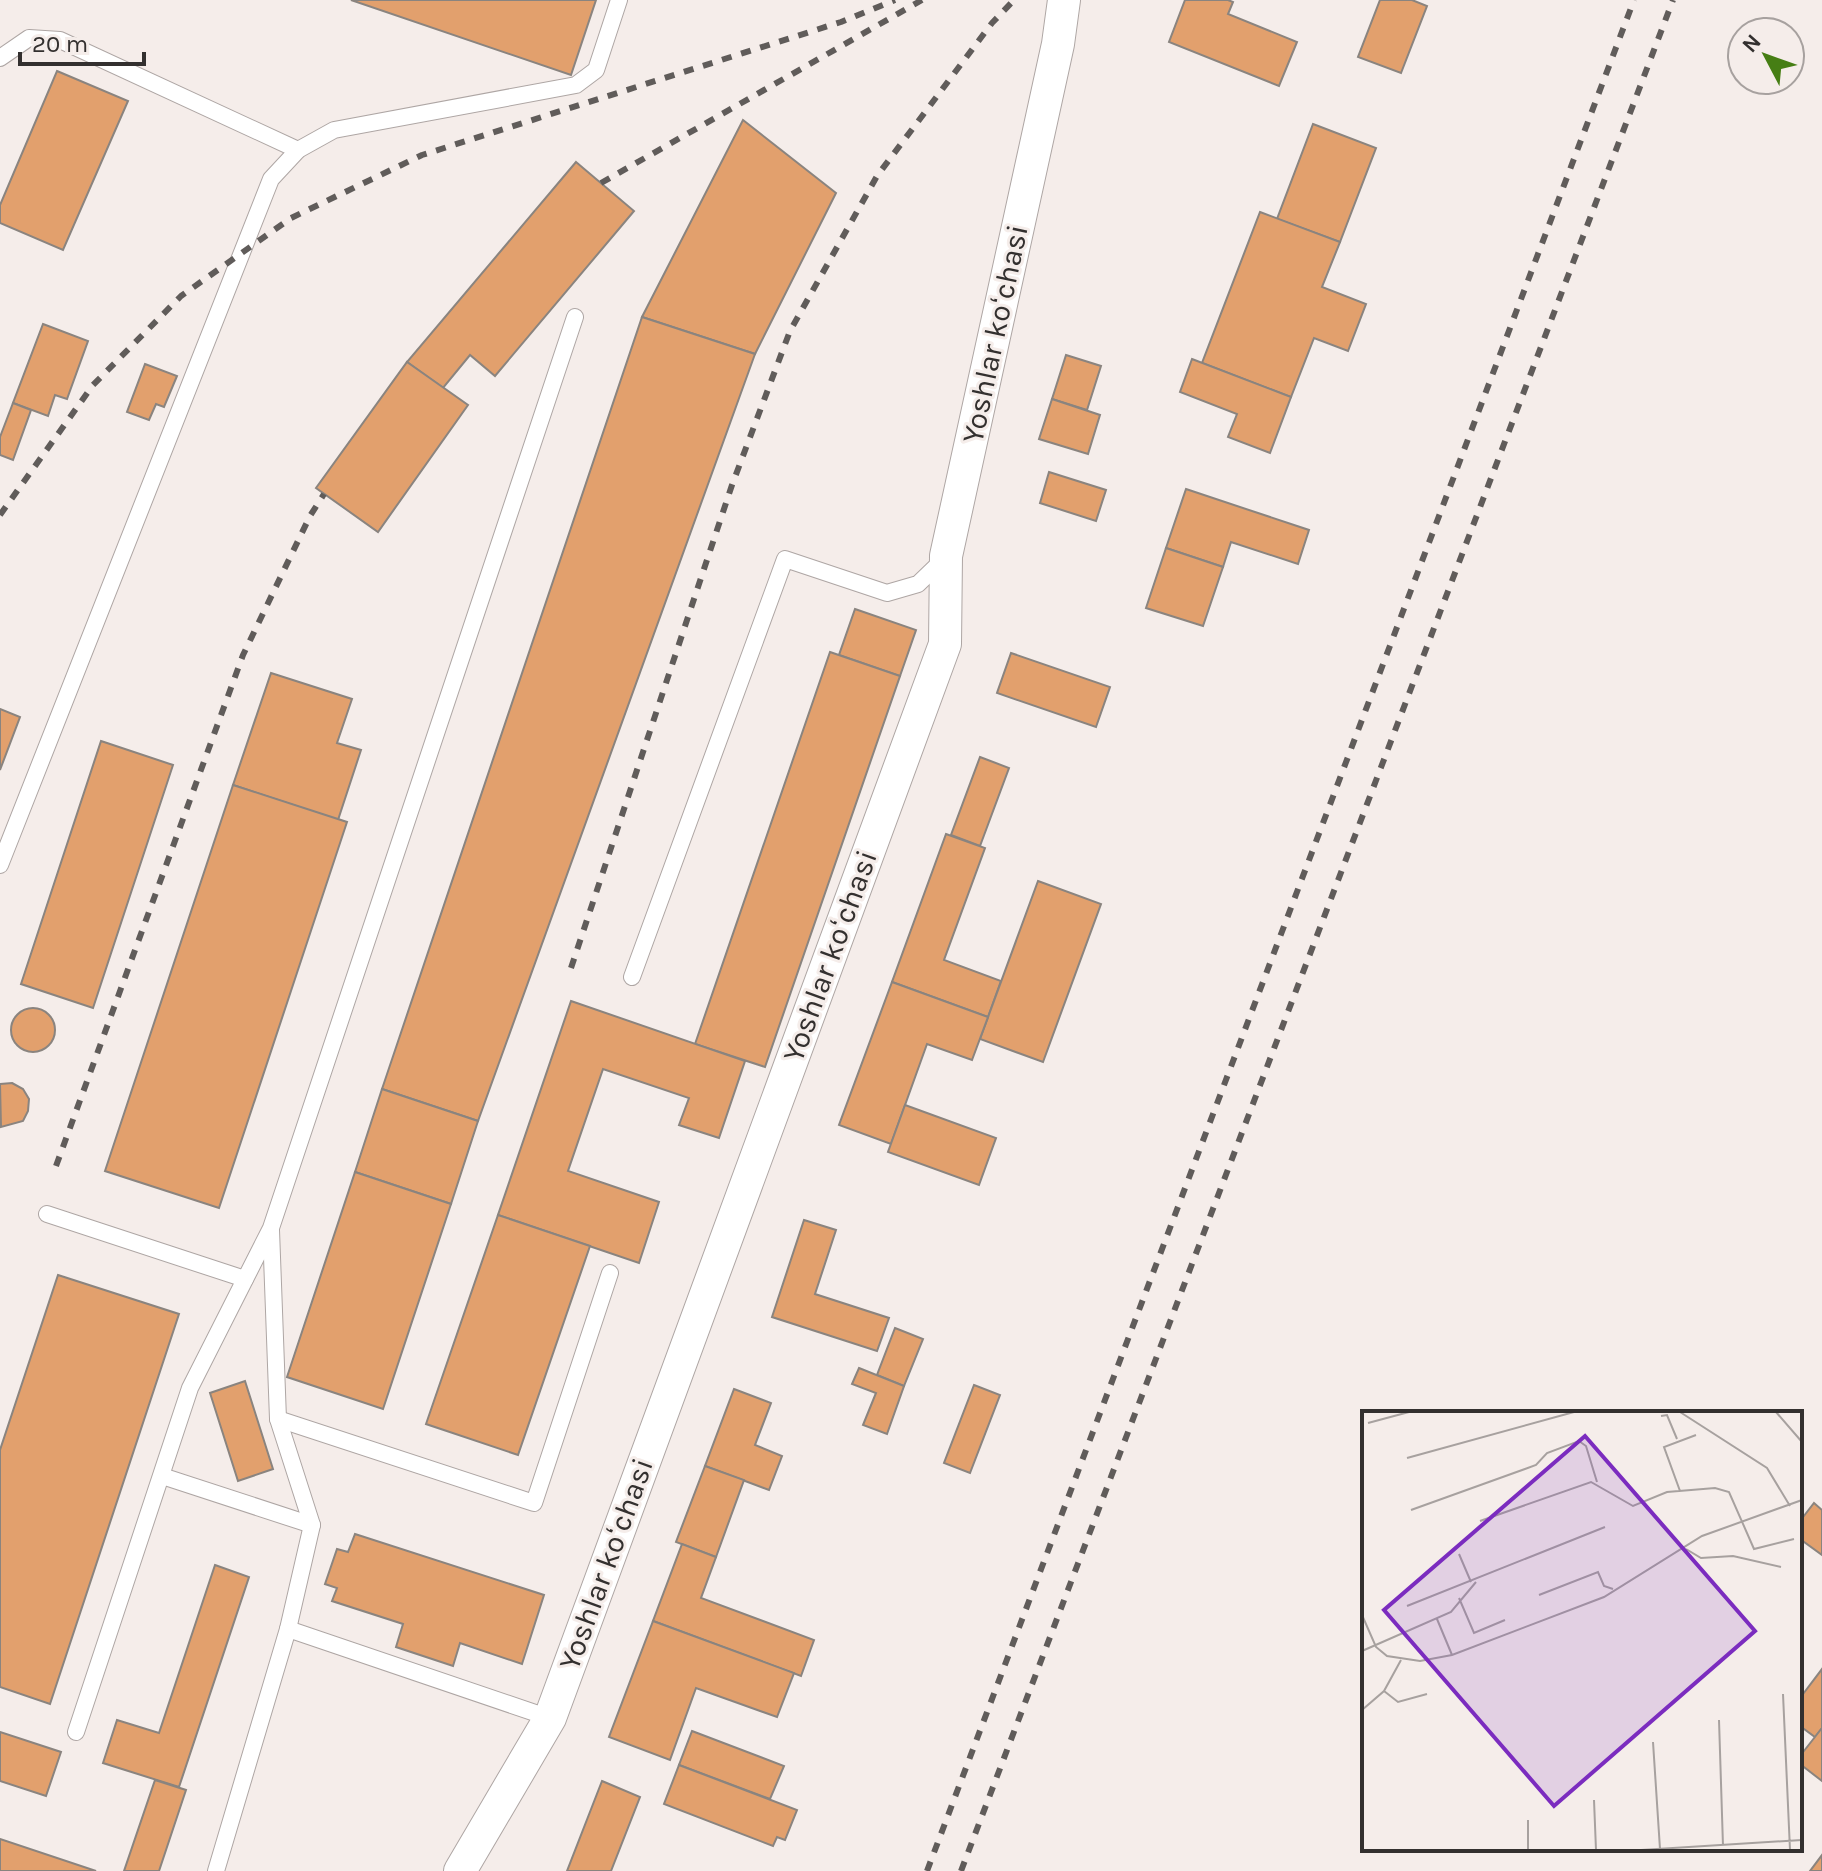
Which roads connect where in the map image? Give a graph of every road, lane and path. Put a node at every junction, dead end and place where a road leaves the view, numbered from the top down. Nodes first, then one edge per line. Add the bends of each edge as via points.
1 (619, 0) edge
2 (1064, 0) edge
3 (0, 58) edge
4 (298, 150) junction
5 (575, 317) dead end
6 (946, 556) junction
7 (0, 865) edge
8 (632, 977) dead end
9 (47, 1214) dead end
10 (271, 1228) junction
11 (610, 1273) dead end
12 (245, 1279) junction
13 (278, 1419) junction
14 (162, 1476) junction
15 (312, 1525) junction
16 (288, 1629) junction
17 (550, 1718) junction
18 (76, 1732) dead end
19 (216, 1871) edge
20 (460, 1871) edge

1 - 4 lane via 596,70 576,85 334,130
2 - 6 street, Yoshlar koʻchasi
3 - 4 lane via 29,38 60,40
4 - 7 lane via 271,179
5 - 10 lane
6 - 8 lane via 918,584 887,593 785,559
6 - 17 street, Yoshlar koʻchasi via 945,644
9 - 12 lane
10 - 12 lane
10 - 13 lane
11 - 13 lane via 534,1503
12 - 14 lane via 190,1388
13 - 15 lane
14 - 15 lane
14 - 18 lane
15 - 16 lane
16 - 17 lane
16 - 19 lane
17 - 20 street, Yoshlar koʻchasi

